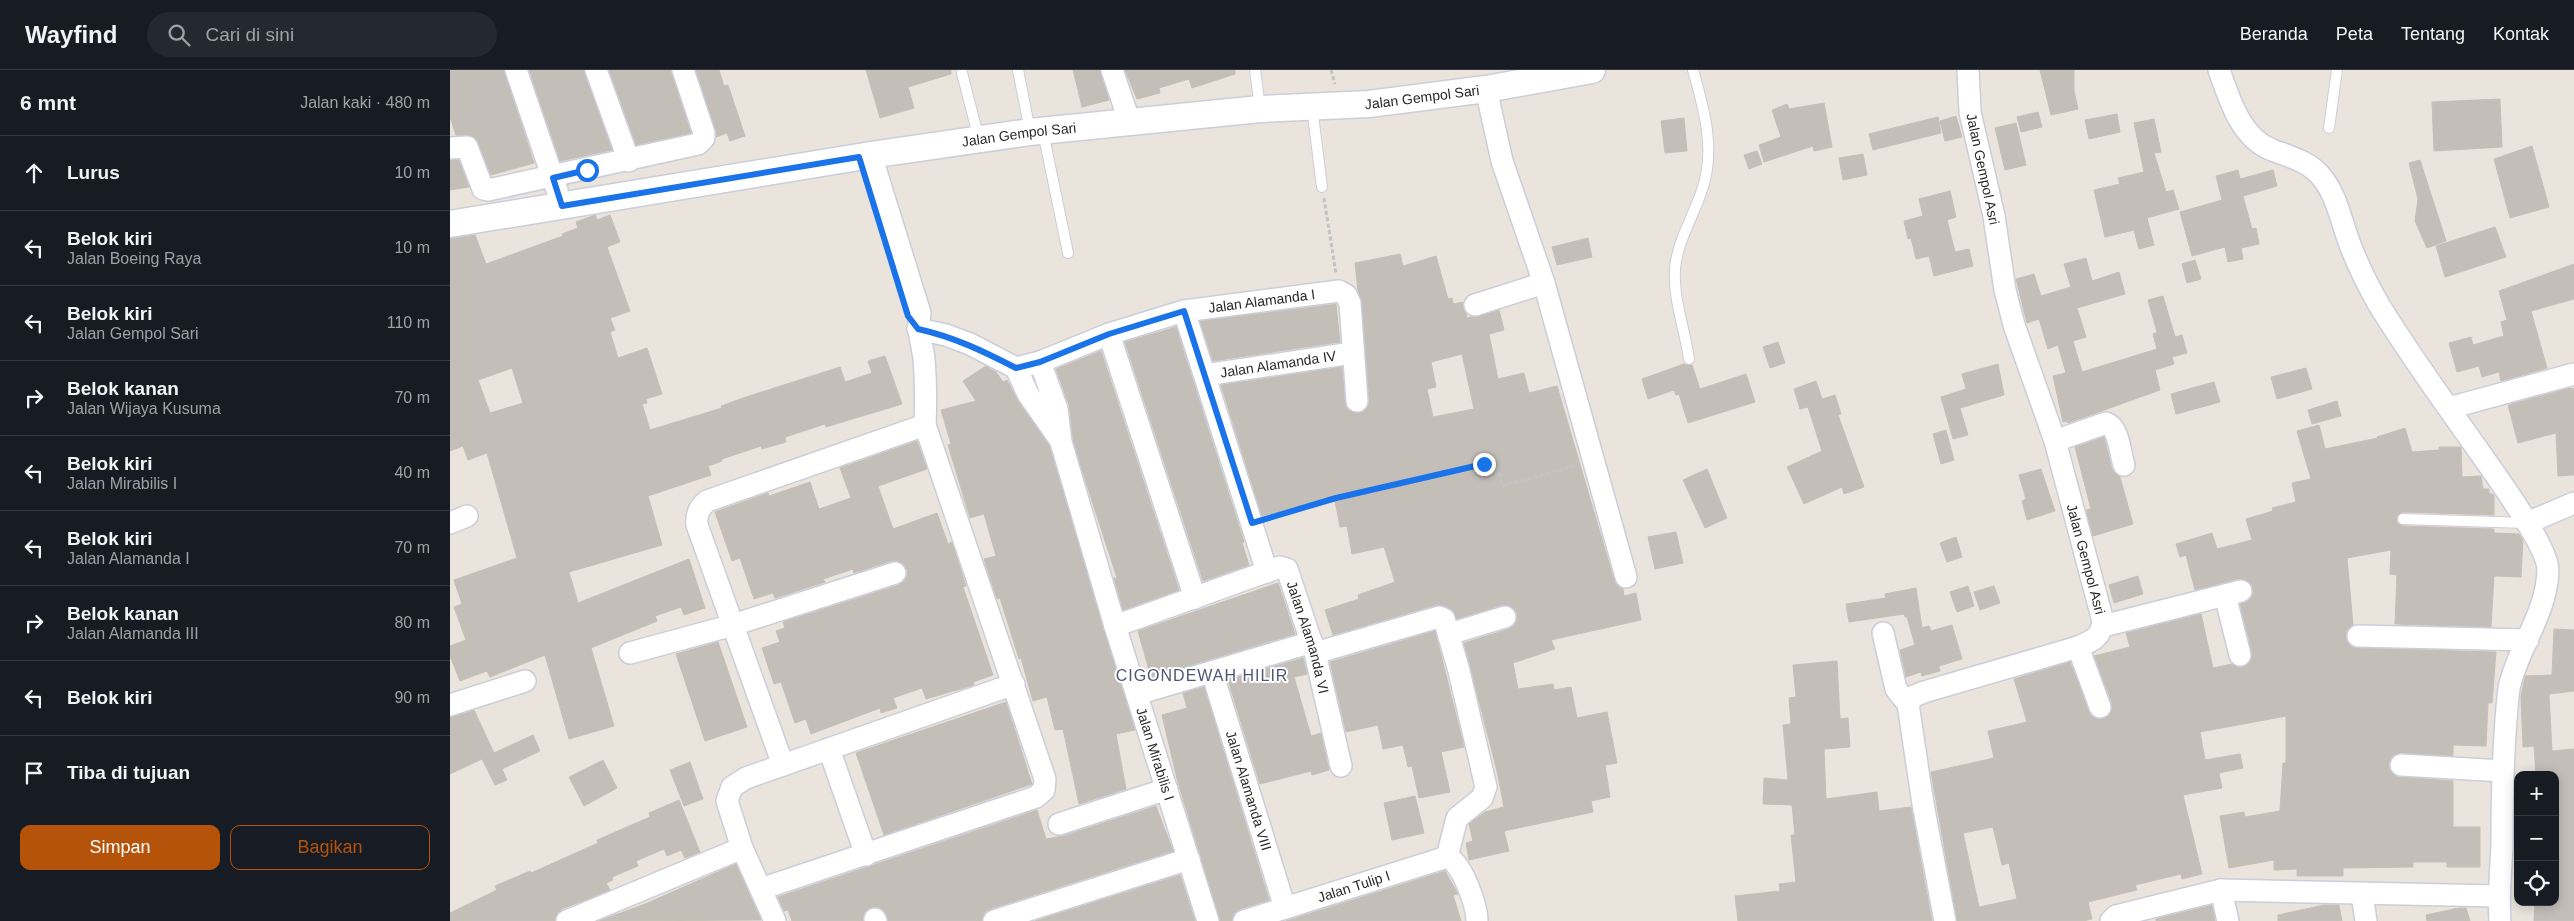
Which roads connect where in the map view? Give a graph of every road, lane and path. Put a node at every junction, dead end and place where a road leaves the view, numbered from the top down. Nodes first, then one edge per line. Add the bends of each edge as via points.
1 (516, 70) edge
2 (596, 70) edge
3 (683, 70) edge
4 (1018, 70) edge
5 (1112, 70) edge
6 (1255, 70) edge
7 (1592, 70) edge
8 (1694, 70) edge
9 (1968, 70) edge
10 (2218, 70) edge
11 (2337, 70) edge
12 (962, 73) dead end
13 (1542, 74) edge
14 (1486, 89) junction
15 (1312, 107) junction
16 (1260, 109) junction
17 (1130, 123) junction
18 (2329, 128) dead end
19 (1036, 131) junction
20 (979, 140) junction
21 (450, 148) edge
22 (865, 156) junction
23 (629, 161) junction
24 (1322, 187) joint
25 (557, 191) junction
26 (450, 224) edge
27 (1068, 253) dead end
28 (1544, 283) junction
29 (1339, 292) junction
30 (1475, 305) dead end
31 (1184, 311) junction
32 (918, 329) junction
33 (1109, 334) junction
34 (1352, 353) junction
35 (1689, 359) dead end
36 (1040, 362) junction
37 (1016, 368) junction
38 (2574, 374) edge
39 (1205, 375) junction
40 (1358, 401) dead end
41 (2448, 408) junction
42 (925, 425) junction
43 (2055, 441) junction
44 (1061, 442) junction
45 (1594, 460) junction
46 (2124, 466) dead end
47 (2574, 503) edge
48 (2403, 519) dead end
49 (1252, 523) junction
50 (2527, 523) junction
51 (1267, 572) junction
52 (895, 573) dead end
53 (1626, 577) dead end
54 (1195, 598) junction
55 (1505, 617) dead end
56 (732, 625) junction
57 (1115, 626) junction
58 (2103, 626) junction
59 (1883, 633) dead end
60 (1449, 634) junction
61 (2358, 636) dead end
62 (2528, 640) junction
63 (2078, 647) junction
64 (1314, 648) junction
65 (630, 653) dead end
66 (2240, 654) dead end
67 (1212, 672) junction
68 (525, 681) dead end
69 (1014, 684) junction
70 (1137, 694) junction
71 (1908, 704) junction
72 (450, 705) edge
73 (2100, 707) dead end
74 (829, 749) junction
75 (783, 764) junction
76 (2401, 765) dead end
77 (1341, 766) dead end
78 (2503, 771) junction
79 (1167, 789) junction
80 (1059, 824) dead end
81 (742, 848) junction
82 (866, 855) junction
83 (1189, 859) junction
84 (1453, 862) junction
85 (761, 889) junction
86 (2221, 890) junction
87 (2362, 894) junction
88 (2498, 896) junction
89 (1285, 908) junction
90 (568, 921) edge
91 (776, 921) edge
92 (994, 921) edge
93 (1208, 921) edge
94 (1244, 921) edge
95 (1477, 921) edge
96 (1945, 921) edge
97 (2110, 921) edge
98 (2228, 921) edge
99 (2366, 921) edge
100 (2500, 921) edge

1 - 25 street
2 - 23 street
3 - 23 street via 704,138 698,144
4 - 19 lane
5 - 17 street
6 - 16 lane
7 - 13 street, Jalan Gempol Sari
8 - 35 lane via 1709,146 1708,172 1675,266 1674,283
9 - 43 street, Jalan Gempol Asri via 1970,112 1994,216 2005,290 2014,326
10 - 41 street via 2234,109 2255,141 2301,161 2330,189 2363,277
11 - 18 lane
12 - 20 lane
13 - 14 street, Jalan Gempol Sari
14 - 15 street, Jalan Gempol Sari via 1369,104
14 - 28 street via 1502,161
15 - 16 street, Jalan Gempol Sari
15 - 24 lane
16 - 17 street, Jalan Gempol Sari
17 - 19 street, Jalan Gempol Sari
19 - 20 street, Jalan Gempol Sari
19 - 27 lane
20 - 22 street, Jalan Gempol Sari
21 - 25 street via 467,147 483,189
22 - 25 street, Jalan Gempol Sari
22 - 32 street via 908,316
23 - 25 street
24 - 29 path
25 - 26 street, Jalan Gempol Sari
28 - 30 street
28 - 45 street
29 - 31 street, Jalan Alamanda I
29 - 34 street via 1346,295 1350,303
31 - 33 street, Jalan Alamanda I
31 - 39 street
32 - 37 street via 970,344
32 - 42 street via 926,382
33 - 36 street, Jalan Alamanda I
33 - 54 street
34 - 39 street, Jalan Alamanda IV
34 - 40 street
36 - 37 street, Jalan Alamanda I
36 - 44 street, Jalan Mirabilis I via 1057,409
37 - 44 street, Jalan Mirabilis I via 1028,394
38 - 41 street
39 - 49 street
41 - 50 street
42 - 56 street via 707,500 700,506 697,525
42 - 69 street
43 - 46 street via 2106,422 2115,429
43 - 58 street, Jalan Gempol Asri
44 - 57 street, Jalan Mirabilis I
45 - 49 path via 1503,486 1497,468 1493,464 1484,464 1336,498
45 - 53 street
47 - 50 street
48 - 50 lane
49 - 51 street
50 - 62 street via 2548,569 2538,616
51 - 54 street, Jalan Alamanda VI
51 - 64 street, Jalan Alamanda VI via 1280,567 1287,569
52 - 56 street
54 - 57 street, Jalan Alamanda VI
55 - 60 street
56 - 65 street
56 - 75 street
57 - 70 street, Jalan Mirabilis I
58 - 63 street, Jalan Gempol Asri via 2097,639
58 - 66 street via 2233,593
59 - 71 street via 1896,688
60 - 64 street via 1444,619 1439,618
60 - 84 street via 1486,787 1482,798 1457,818
61 - 62 street
62 - 78 street via 2508,688
63 - 71 street, Jalan Gempol Asri via 1924,692 1914,696
63 - 73 street
64 - 67 street
64 - 77 street, Jalan Alamanda VI
67 - 70 street
67 - 89 street, Jalan Alamanda VIII
68 - 72 street
69 - 74 street
69 - 82 street via 1045,779 1044,790 1036,797
70 - 79 street, Jalan Mirabilis I
71 - 96 street
74 - 75 street
74 - 82 street
75 - 81 street via 732,787 727,801
76 - 78 street
78 - 88 street
79 - 80 street
79 - 83 street, Jalan Mirabilis I
81 - 85 street
81 - 90 street
82 - 85 street
83 - 92 street
83 - 93 street, Jalan Mirabilis I
84 - 89 street, Jalan Tulip I
84 - 95 street via 1477,912
85 - 91 street
86 - 87 street
86 - 97 street via 2116,916
86 - 98 street
87 - 88 street
87 - 99 street
88 - 100 street
89 - 94 street, Jalan Tulip I

